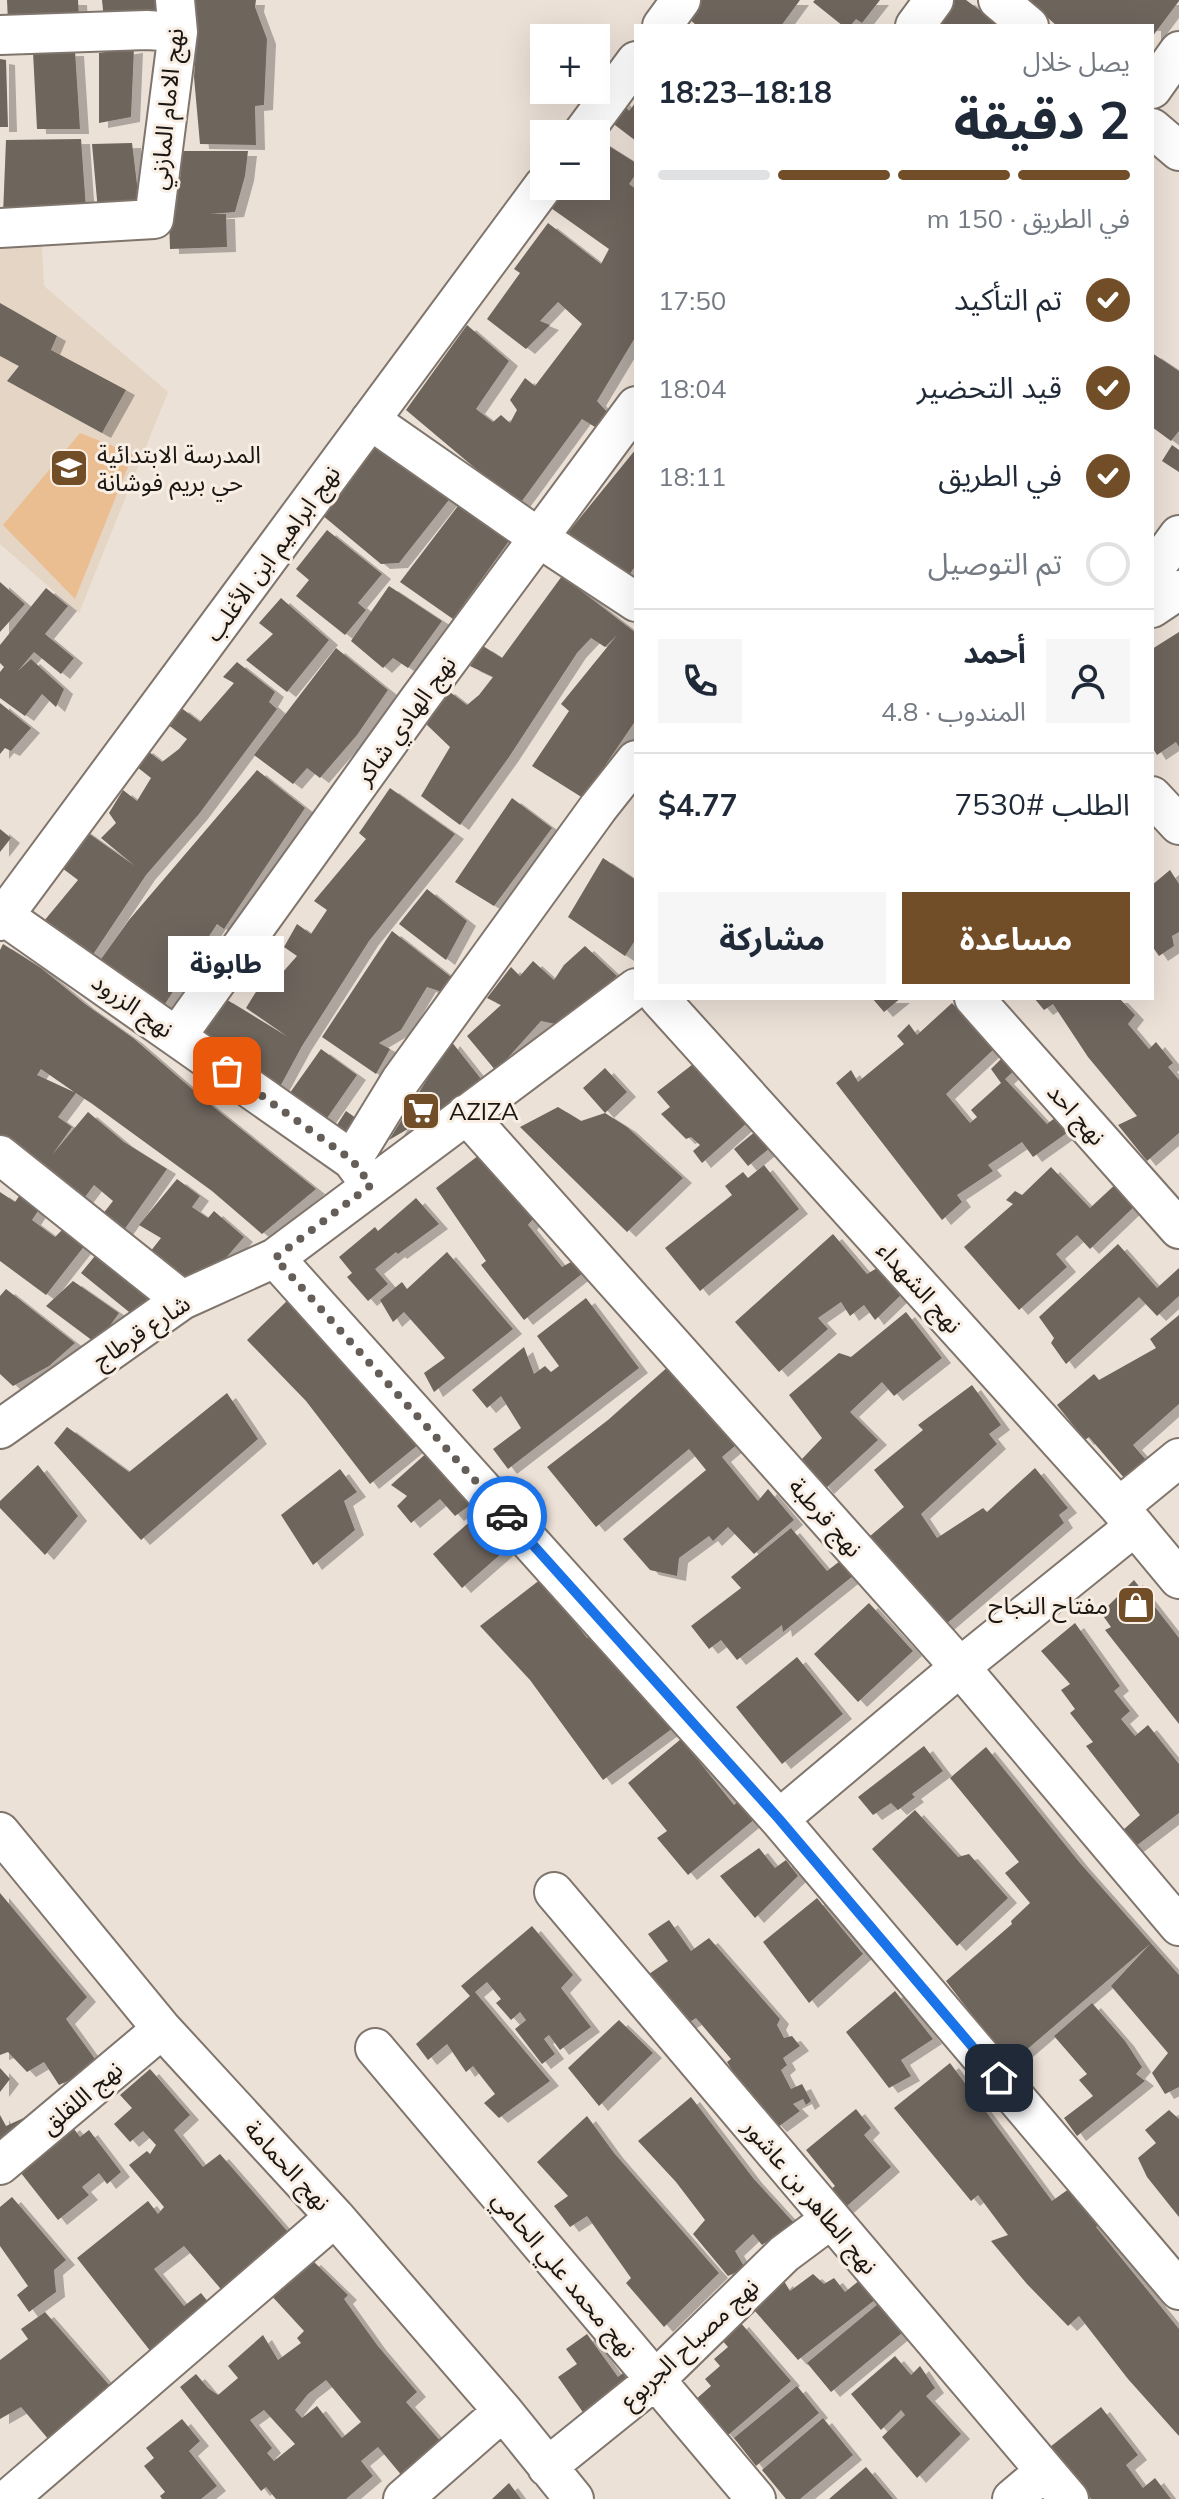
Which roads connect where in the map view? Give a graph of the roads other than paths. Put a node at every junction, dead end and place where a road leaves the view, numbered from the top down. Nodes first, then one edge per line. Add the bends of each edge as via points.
1 (681, 0) edge
2 (934, 0) edge
3 (998, 0) edge
4 (176, 16) edge
5 (663, 24) edge
6 (916, 24) edge
7 (1027, 24) edge
8 (0, 35) edge
9 (1179, 51) edge
10 (634, 64) edge
11 (1154, 86) edge
12 (592, 120) edge
13 (1154, 130) edge
14 (1179, 151) edge
15 (533, 200) edge
16 (0, 228) edge
17 (634, 409) edge
18 (370, 420) junction
19 (1179, 535) edge
20 (539, 538) junction
21 (1154, 569) edge
22 (1179, 590) edge
23 (634, 601) edge
24 (1154, 607) edge
25 (634, 763) edge
26 (2, 919) edge
27 (634, 989) edge
28 (661, 1000) edge
29 (976, 1000) edge
30 (177, 1036) junction
31 (466, 1114) junction
32 (0, 1155) edge
33 (361, 1172) junction
34 (1179, 1229) edge
35 (275, 1258) junction
36 (182, 1300) junction
37 (8, 1411) edge
38 (1179, 1458) edge
39 (1127, 1516) junction
40 (1179, 1579) edge
41 (960, 1667) junction
42 (779, 1819) junction
43 (3, 1842) edge
44 (554, 1892) dead end
45 (1179, 1926) edge
46 (162, 2029) junction
47 (375, 2048) dead end
48 (0, 2165) edge
49 (335, 2217) junction
50 (831, 2219) junction
51 (1179, 2290) edge
52 (655, 2380) junction
53 (503, 2411) junction
54 (547, 2467) junction
55 (1057, 2485) edge
56 (8, 2499) edge
57 (403, 2499) edge
58 (574, 2499) edge
59 (756, 2499) edge
60 (1012, 2499) edge

1 - 5 street
2 - 6 street
3 - 7 street
4 - 8 street via 147,30
4 - 16 street, نهج الامام المازني via 154,219
9 - 11 street
10 - 12 street
13 - 14 street
15 - 18 street, نهج ابراهيم ابن الأغلب
17 - 20 street, نهج الهادي شاكر
18 - 20 street
18 - 26 street, نهج ابراهيم ابن الأغلب
19 - 21 street
20 - 23 street
20 - 30 street, نهج الهادي شاكر
22 - 24 street
25 - 33 street via 401,1080
26 - 30 street, نهج الزرود
27 - 31 street, شارع قرطاج
28 - 39 street, نهج الشهداء
29 - 34 street, نهج احد
30 - 33 street, نهج الزرود
31 - 33 street, شارع قرطاج
31 - 41 street, نهج قرطبة
32 - 36 street
33 - 35 street, شارع قرطاج
35 - 36 street, شارع قرطاج
35 - 42 street
36 - 37 street, شارع قرطاج
38 - 39 street
39 - 40 street, نهج الشهداء
39 - 41 street
41 - 42 street
41 - 45 street, نهج قرطبة
42 - 51 street
43 - 46 street, نهج الحمامة
44 - 50 street, نهج الطاهر بن عاشور
46 - 48 street, نهج اللقلق
46 - 49 street, نهج الحمامة
47 - 52 street, نهج محمد علي الحامي
49 - 53 street, نهج الحمامة
49 - 56 street
50 - 52 street, نهج مصباح الجربوع via 784,2254
50 - 55 street, نهج الطاهر بن عاشور
52 - 54 street, نهج مصباح الجربوع
52 - 59 street, نهج محمد علي الحامي
53 - 54 street, نهج الحمامة
53 - 57 street
54 - 58 street, نهج الحمامة
55 - 60 street

